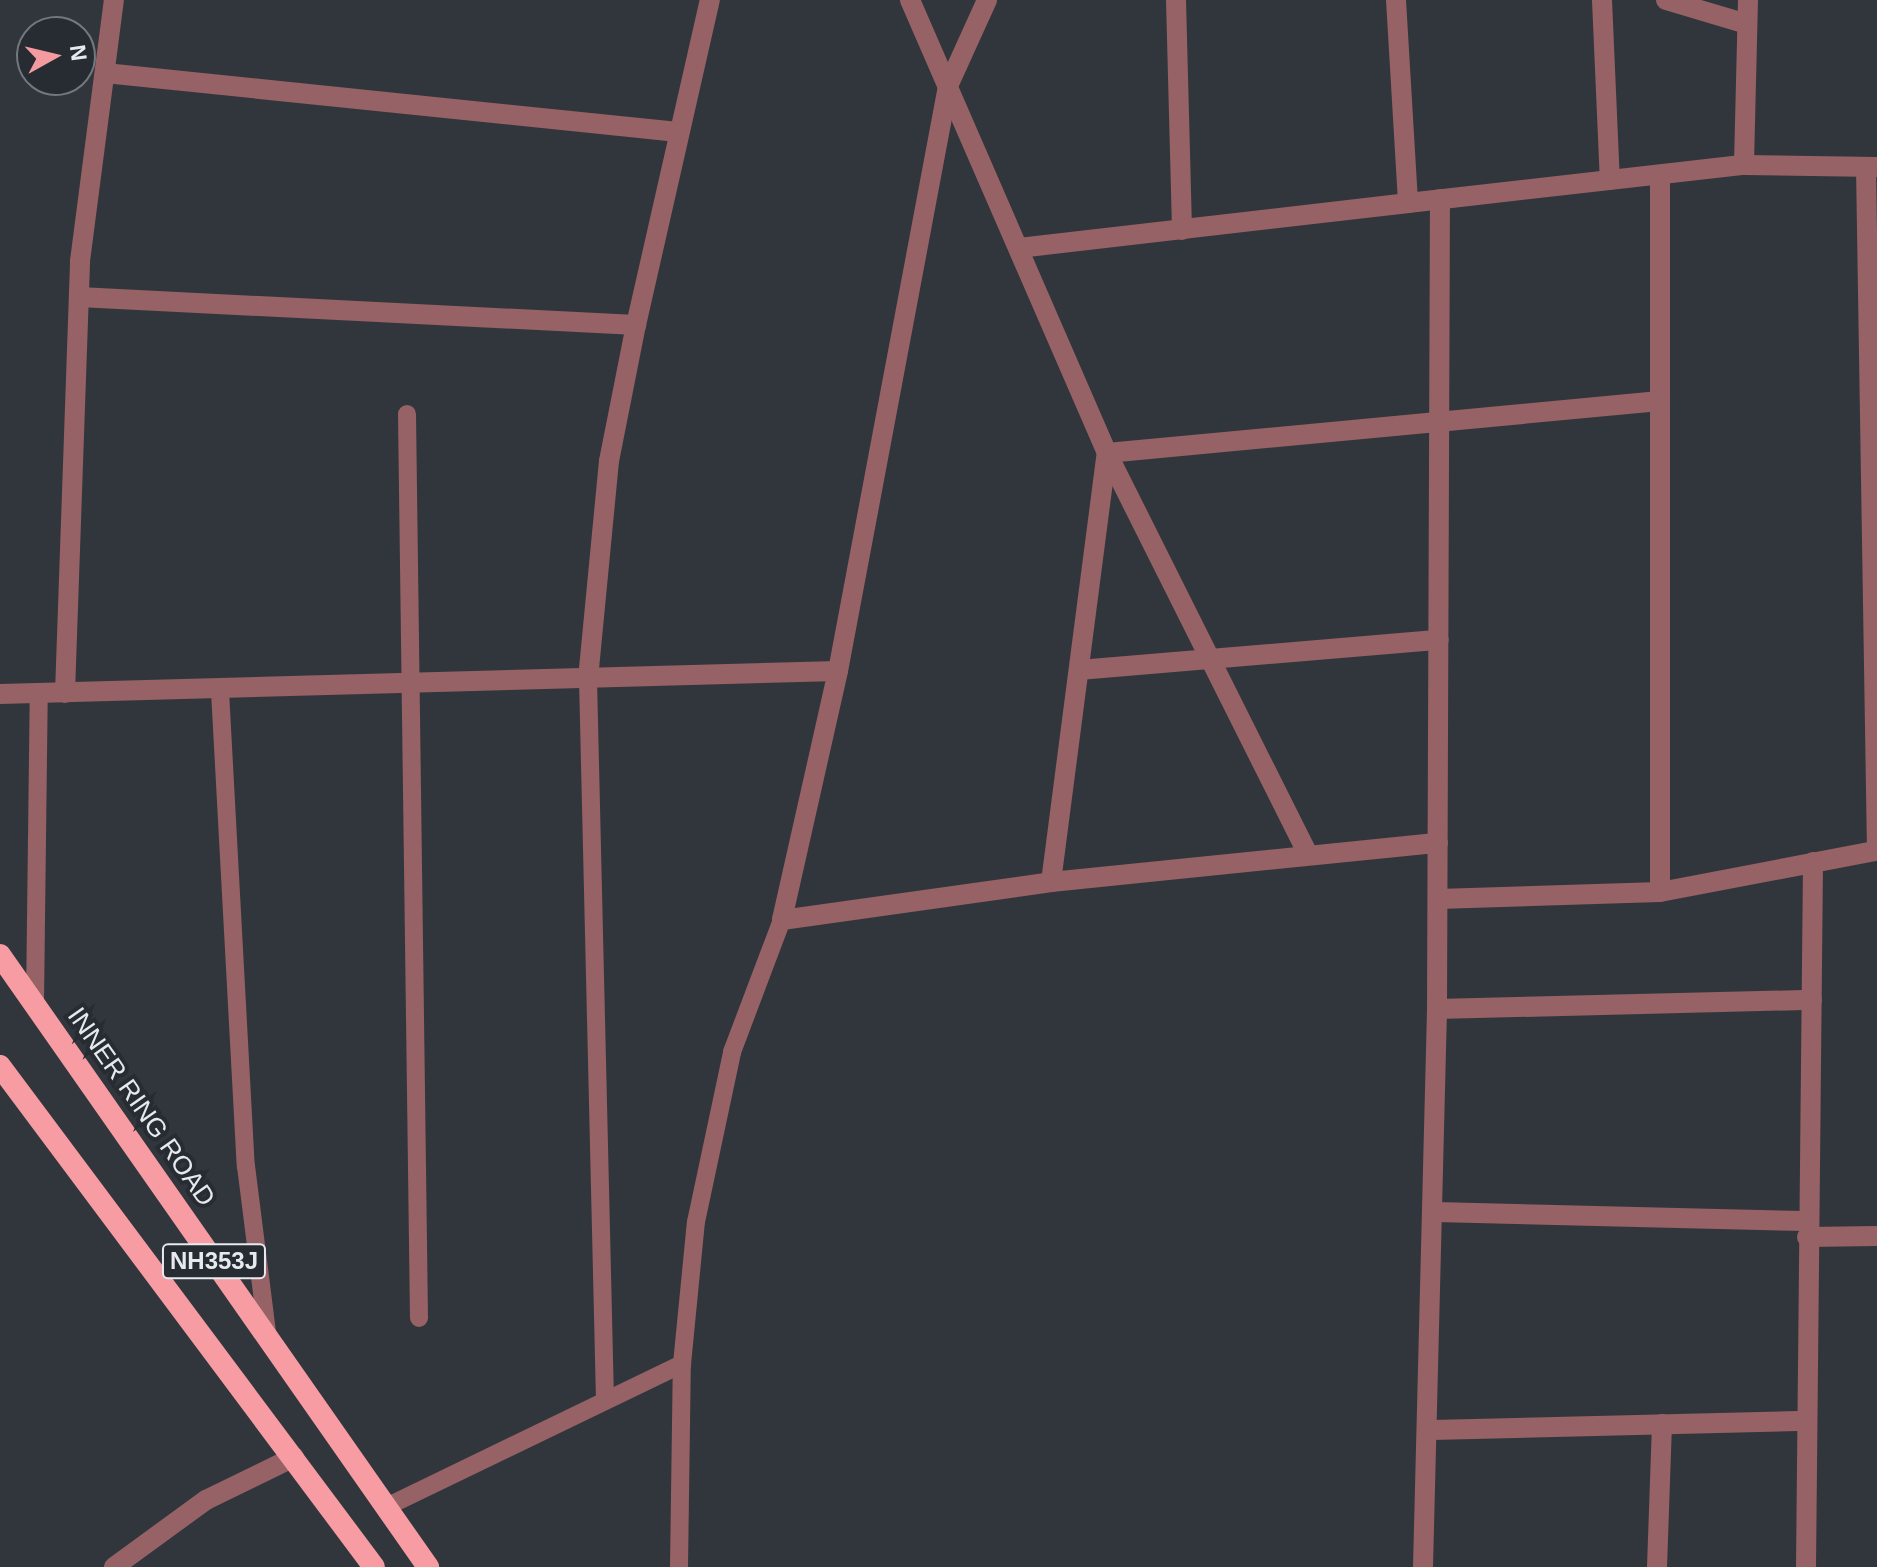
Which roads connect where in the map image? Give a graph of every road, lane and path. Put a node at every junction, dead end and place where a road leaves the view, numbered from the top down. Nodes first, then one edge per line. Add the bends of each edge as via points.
1 (114, 0) edge
2 (710, 0) edge
3 (910, 0) edge
4 (987, 0) edge
5 (1176, 0) edge
6 (1396, 0) edge
7 (1602, 0) edge
8 (1666, 0) edge
9 (1748, 0) edge
10 (1747, 24) junction
11 (105, 73) junction
12 (948, 86) junction
13 (678, 132) junction
14 (1744, 165) junction
15 (1872, 167) edge
16 (1660, 175) junction
17 (1610, 180) junction
18 (1440, 199) junction
19 (1408, 203) junction
20 (1182, 230) junction
21 (1019, 248) junction
22 (79, 297) junction
23 (636, 325) junction
24 (1873, 384) edge
25 (1660, 401) junction
26 (407, 414) dead end
27 (1439, 425) junction
28 (1107, 453) junction
29 (1874, 588) edge
30 (1439, 640) junction
31 (1209, 655) junction
32 (1079, 670) junction
33 (838, 671) junction
34 (588, 679) junction
35 (414, 685) junction
36 (220, 691) junction
37 (39, 693) junction
38 (65, 693) junction
39 (0, 694) edge
40 (1438, 843) junction
41 (1875, 850) edge
42 (1308, 854) junction
43 (1813, 862) junction
44 (1051, 882) junction
45 (1660, 892) junction
46 (1438, 899) junction
47 (782, 920) junction
48 (0, 955) edge
49 (1812, 1000) junction
50 (35, 1002) junction
51 (1437, 1009) junction
52 (0, 1066) edge
53 (1435, 1212) junction
54 (1807, 1229) junction
55 (1877, 1236) edge
56 (419, 1318) dead end
57 (268, 1339) junction
58 (682, 1364) junction
59 (605, 1401) junction
60 (1807, 1421) junction
61 (1662, 1424) junction
62 (1432, 1430) junction
63 (294, 1457) junction
64 (386, 1507) junction
65 (114, 1567) edge
66 (374, 1567) edge
67 (428, 1567) edge
68 (679, 1567) edge
69 (1423, 1567) edge
70 (1657, 1567) edge
71 (1806, 1567) edge

1 - 11 street
2 - 13 street
3 - 12 street
4 - 12 street
5 - 20 street
6 - 19 street
7 - 17 street
8 - 10 street
9 - 10 street
10 - 14 street
11 - 13 street
11 - 22 street
12 - 21 street
12 - 33 street
13 - 23 street
14 - 15 street
14 - 16 street
15 - 24 street
16 - 17 street
16 - 25 street
17 - 18 street
18 - 19 street
18 - 27 street
19 - 20 street
20 - 21 street
21 - 28 street
22 - 23 street
22 - 38 street
23 - 34 street via 609,461
24 - 29 street
25 - 27 street
25 - 45 street
26 - 35 lane
27 - 28 street
27 - 30 street
28 - 31 street
28 - 32 street
29 - 41 street
30 - 31 street
30 - 40 street
31 - 32 street
31 - 42 street
32 - 44 street
33 - 34 street
33 - 47 street
34 - 35 street
34 - 59 lane
35 - 36 street
35 - 56 lane
36 - 38 street
36 - 57 lane via 246,1166
37 - 38 street
37 - 39 street
37 - 50 lane
40 - 42 street
40 - 46 street
41 - 43 street
42 - 44 street
43 - 45 street
43 - 49 street
44 - 47 street
45 - 46 street
46 - 51 street
47 - 58 lane via 732,1052 696,1222
48 - 50 highway, INNER RING ROAD / NH353J
49 - 51 street
49 - 54 street
50 - 57 highway, INNER RING ROAD / NH353J
51 - 53 street
52 - 63 highway, NH353J
53 - 54 street
53 - 62 street
54 - 55 street
54 - 60 street
57 - 64 highway, INNER RING ROAD / NH353J
58 - 59 lane
58 - 68 lane
59 - 64 lane
60 - 61 street
60 - 71 street
61 - 62 street
61 - 70 street
62 - 69 street
63 - 65 street via 206,1500
63 - 66 highway, NH353J
64 - 67 highway, INNER RING ROAD / NH353J

